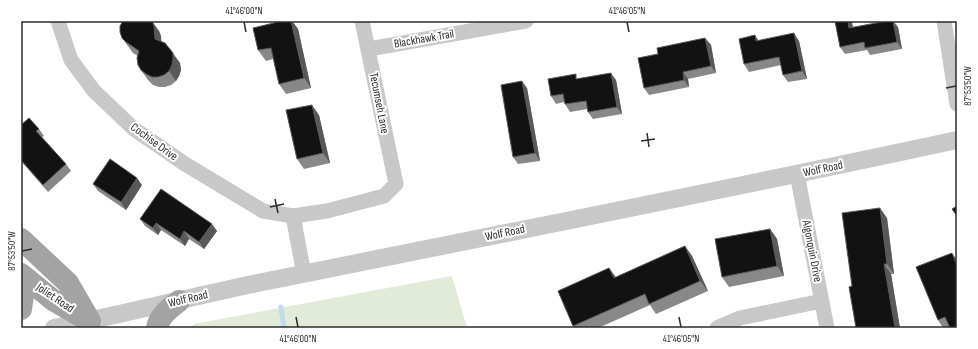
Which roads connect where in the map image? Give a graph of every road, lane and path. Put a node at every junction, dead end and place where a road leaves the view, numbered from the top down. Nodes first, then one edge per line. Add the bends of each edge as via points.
1 (58, 21) edge
2 (362, 21) edge
3 (526, 21) edge
4 (944, 21) edge
5 (368, 49) junction
6 (957, 104) edge
7 (957, 140) edge
8 (797, 174) junction
9 (396, 184) joint
10 (293, 216) junction
11 (21, 239) edge
12 (21, 274) edge
13 (304, 274) junction
14 (21, 285) edge
15 (179, 301) junction
16 (822, 301) junction
17 (21, 309) edge
18 (94, 324) edge
19 (54, 328) edge
20 (157, 328) edge
21 (717, 328) edge
22 (827, 328) edge

1 - 10 street, Cochise Drive via 71,60 94,91 134,129 185,164 263,211
2 - 5 street, Tecumseh Lane
3 - 5 street, Blackhawk Trail
4 - 6 street
5 - 9 street, Tecumseh Lane
7 - 8 street, Wolf Road
8 - 13 street, Wolf Road
8 - 16 street, Algonquin Drive
9 - 10 street, Cochise Drive via 384,196 327,211
10 - 13 street
11 - 18 main road, Joliet Road via 68,283
12 - 18 main road, Joliet Road via 53,300
13 - 15 street, Wolf Road
14 - 17 main road
15 - 18 street, Wolf Road
15 - 20 main road via 158,322
16 - 21 street via 740,318
16 - 22 street, Algonquin Drive
18 - 19 street, Wolf Road

